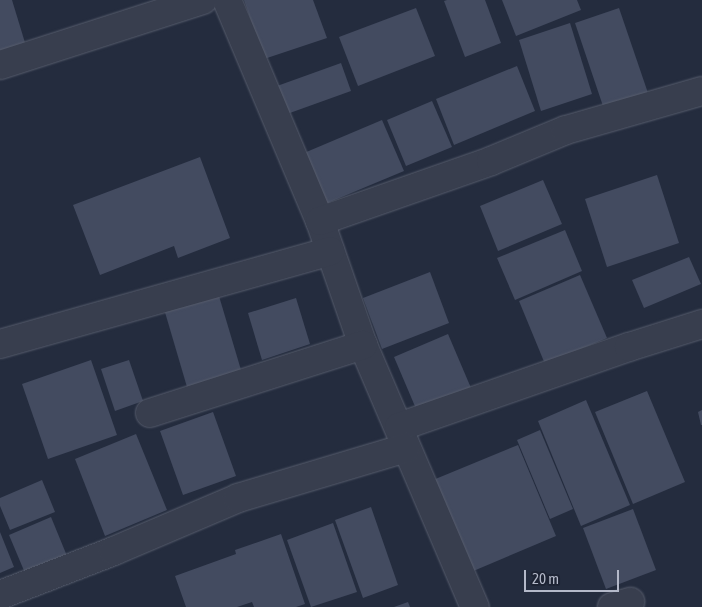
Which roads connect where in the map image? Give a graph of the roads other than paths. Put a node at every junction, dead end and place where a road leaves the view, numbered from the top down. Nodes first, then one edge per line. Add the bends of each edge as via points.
1 (203, 0) edge
2 (227, 0) edge
3 (0, 65) edge
4 (702, 91) edge
5 (320, 221) junction
6 (330, 251) junction
7 (702, 324) edge
8 (0, 344) edge
9 (363, 345) junction
10 (150, 413) dead end
11 (402, 438) junction
12 (0, 595) edge
13 (475, 607) edge

1 - 3 street
2 - 5 street
4 - 5 street via 566,130 491,161
5 - 6 street
6 - 8 street
6 - 9 street
7 - 11 street via 629,347
9 - 10 street
9 - 11 street
11 - 12 street via 238,498
11 - 13 street

